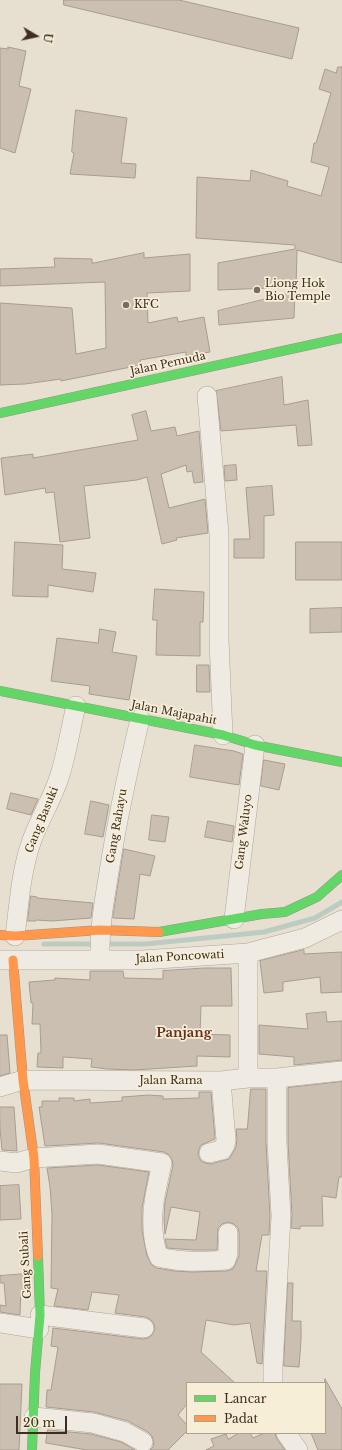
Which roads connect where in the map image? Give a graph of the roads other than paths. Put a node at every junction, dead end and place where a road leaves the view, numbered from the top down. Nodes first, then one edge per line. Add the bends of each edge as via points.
1 (342, 338) edge
2 (207, 396) dead end
3 (0, 413) edge
4 (0, 691) edge
5 (76, 706) junction
6 (140, 719) junction
7 (223, 735) junction
8 (255, 745) junction
9 (342, 762) edge
10 (342, 875) edge
11 (234, 919) junction
12 (342, 920) edge
13 (100, 932) junction
14 (8, 936) edge
15 (248, 953) junction
16 (100, 957) junction
17 (6, 960) edge
18 (342, 1071) edge
19 (248, 1078) junction
20 (277, 1078) junction
21 (23, 1080) junction
22 (221, 1081) junction
23 (0, 1086) edge
24 (209, 1153) dead end
25 (34, 1158) junction
26 (0, 1161) edge
27 (228, 1233) dead end
28 (40, 1322) junction
29 (0, 1323) edge
30 (144, 1328) dead end
31 (273, 1382) edge
32 (34, 1417) junction
33 (287, 1434) edge
34 (143, 1442) dead end
35 (32, 1450) edge
36 (298, 1450) edge

1 - 3 street, Jalan Pemuda
2 - 7 street via 219,534 219,640
4 - 5 street, Jalan Majapahit
5 - 6 street, Jalan Majapahit
5 - 14 street, Gang Basuki via 59,779 32,841
6 - 7 street, Jalan Majapahit
6 - 13 street, Gang Rahayu via 120,802
7 - 8 street, Jalan Majapahit
8 - 9 street, Jalan Majapahit
8 - 11 street, Gang Waluyo
10 - 11 street via 317,897 285,912
11 - 13 street via 157,932
12 - 15 street, Jalan Poncowati via 305,938
13 - 14 street
13 - 16 street, Gang Rahayu
15 - 16 street, Jalan Poncowati via 142,960
15 - 19 street
16 - 17 street, Jalan Poncowati
17 - 21 street, Gang Subali
18 - 20 street, Jalan Rama
19 - 20 street, Jalan Rama
19 - 22 street, Jalan Rama
20 - 31 street via 281,1216
21 - 22 street, Jalan Rama
21 - 23 street, Jalan Rama
21 - 25 street, Gang Subali
22 - 24 street via 225,1145 222,1150
25 - 26 street via 16,1163
25 - 27 street via 98,1154 162,1164 152,1222 159,1257 194,1262 226,1260
25 - 28 street, Gang Subali
28 - 29 street
28 - 30 street
28 - 32 street, Gang Subali
32 - 34 street via 93,1423 125,1432
32 - 35 street, Gang Subali
33 - 36 street

